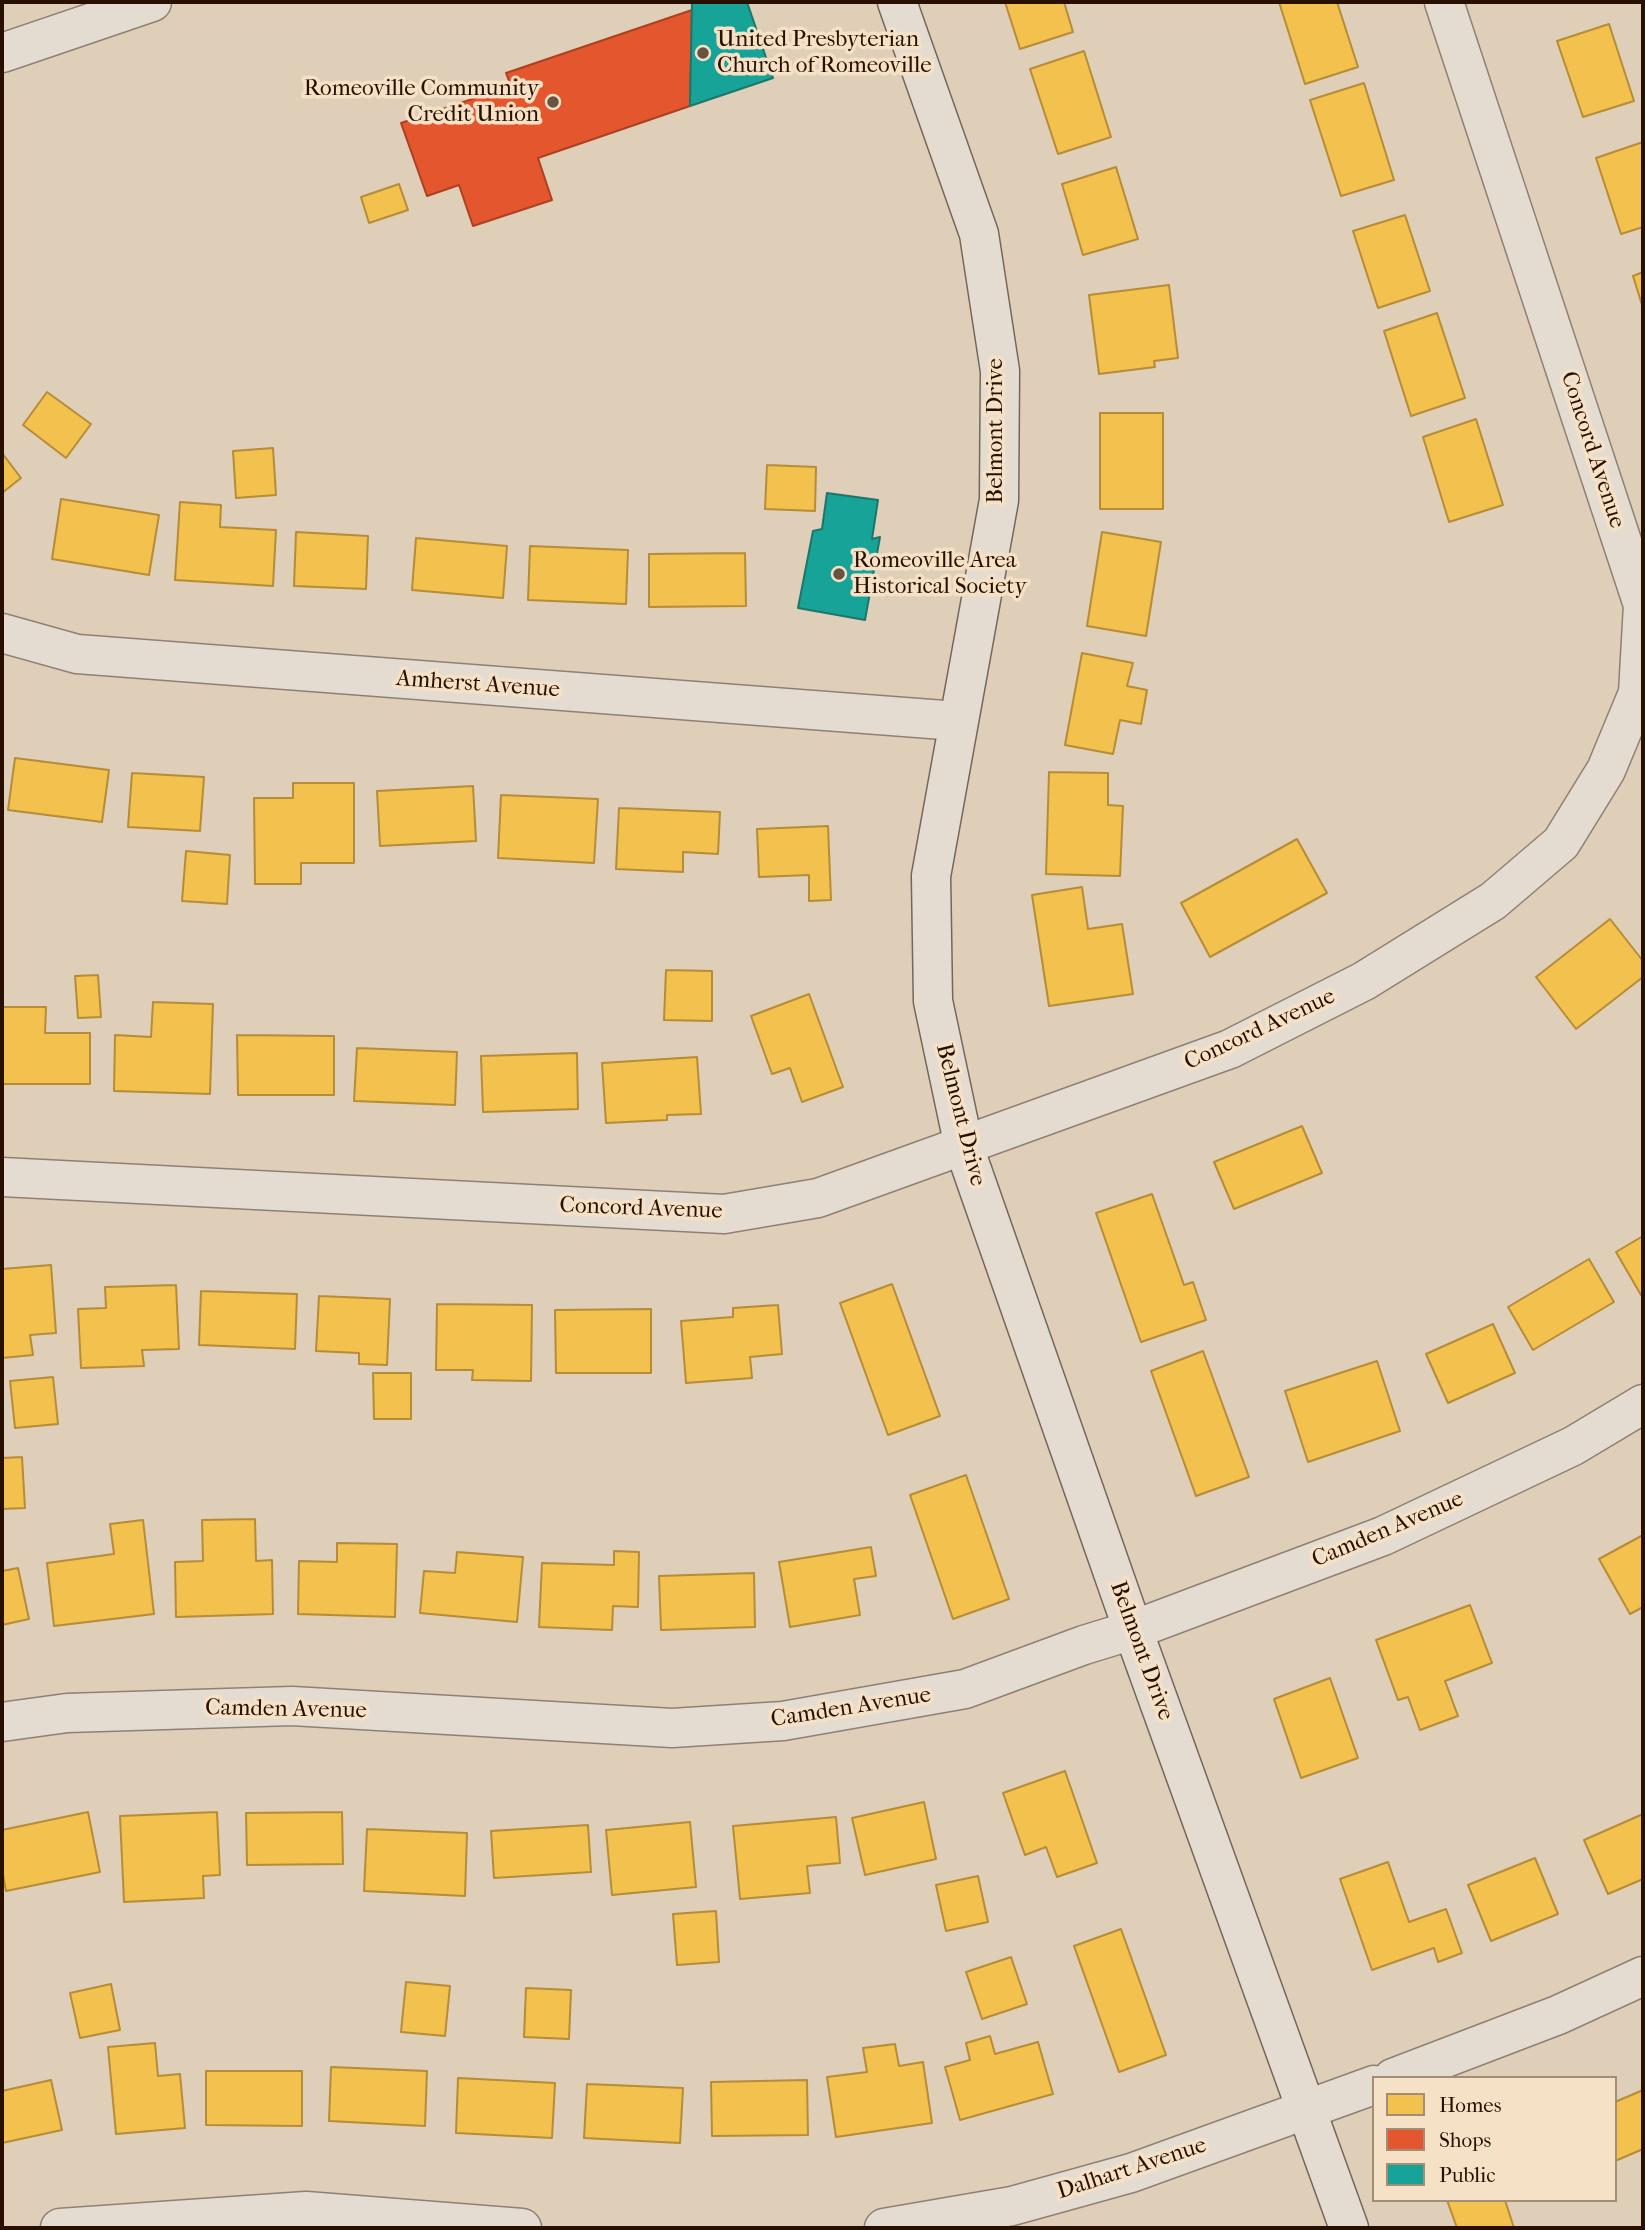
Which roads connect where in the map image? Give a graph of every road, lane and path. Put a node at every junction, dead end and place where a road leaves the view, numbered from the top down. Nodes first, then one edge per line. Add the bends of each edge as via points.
1 (152, 2) edge
2 (897, 2) edge
3 (1444, 2) edge
4 (2, 53) edge
5 (2, 633) edge
6 (957, 720) junction
7 (964, 1147) junction
8 (2, 1177) edge
9 (1643, 1404) edge
10 (1133, 1630) junction
11 (2, 1722) edge
12 (1643, 1976) edge
13 (1399, 2076) edge
14 (1372, 2086) edge
15 (1307, 2111) junction
16 (60, 2228) edge
17 (522, 2228) edge
18 (884, 2228) edge
19 (1349, 2228) edge

1 - 4 street
2 - 6 street, Belmont Drive via 979,234 1000,371 999,500
3 - 7 street, Concord Avenue via 1643,605 1638,693 1606,770 1561,843 1493,901 1364,981 1230,1049
5 - 6 street, Amherst Avenue via 77,654
6 - 7 street, Belmont Drive via 931,876 932,987
7 - 8 street, Concord Avenue via 818,1198 724,1214
7 - 10 street, Belmont Drive
9 - 10 street, Camden Avenue via 1573,1446 1383,1536
10 - 11 street, Camden Avenue via 965,1689 783,1721 672,1728 292,1706 67,1713
10 - 15 street, Belmont Drive
12 - 13 street via 1558,2015
14 - 15 street, Dalhart Avenue
15 - 18 street, Dalhart Avenue via 1118,2177 1012,2206
15 - 19 street, Belmont Drive
16 - 17 street via 306,2211

